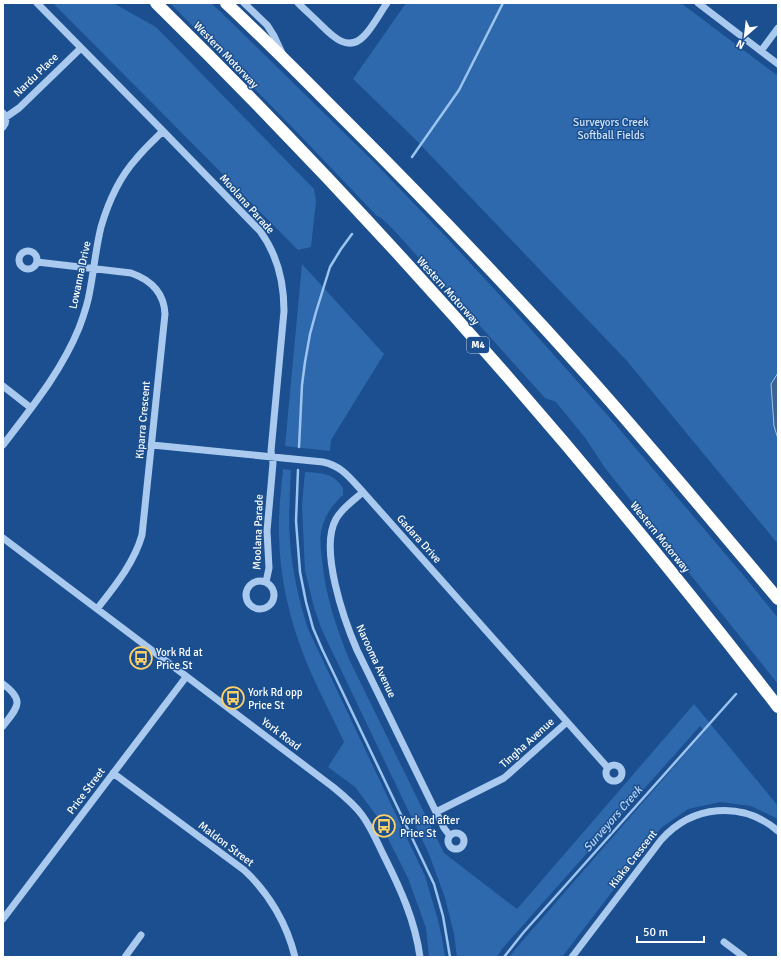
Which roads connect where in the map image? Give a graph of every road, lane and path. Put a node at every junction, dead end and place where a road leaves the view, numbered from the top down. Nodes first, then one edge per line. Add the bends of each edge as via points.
1 (37, 3) edge
2 (156, 3) edge
3 (226, 3) edge
4 (244, 3) edge
5 (298, 3) edge
6 (387, 3) edge
7 (698, 3) edge
8 (778, 28) edge
9 (81, 48) junction
10 (761, 51) junction
11 (285, 60) junction
12 (778, 64) edge
13 (4, 115) edge
14 (3, 127) edge
15 (163, 131) junction
16 (37, 262) dead end
17 (94, 268) junction
18 (3, 386) edge
19 (31, 408) junction
20 (3, 445) edge
21 (152, 445) junction
22 (272, 457) junction
23 (363, 492) junction
24 (3, 538) edge
25 (266, 582) junction
26 (778, 599) edge
27 (97, 609) junction
28 (186, 677) junction
29 (3, 684) edge
30 (778, 707) edge
31 (567, 722) junction
32 (3, 726) edge
33 (608, 768) dead end
34 (113, 773) junction
35 (436, 812) junction
36 (778, 831) edge
37 (450, 836) dead end
38 (3, 919) edge
39 (141, 935) dead end
40 (724, 942) dead end
41 (125, 957) edge
42 (295, 957) edge
43 (420, 957) edge
44 (572, 957) edge
45 (744, 957) edge

1 - 9 street, Moolana Parade
2 - 30 highway, Western Motorway / M4 via 264,112 441,302 619,508
3 - 11 highway
4 - 11 street via 267,25
5 - 6 street via 333,37 348,43 364,37
7 - 10 street
8 - 10 street
9 - 13 street, Nardu Place via 19,108
9 - 15 street, Moolana Parade
10 - 12 street
11 - 26 highway via 438,214 587,374
13 - 14 street, Nardu Place via 6,123
15 - 17 street, Lowanna Drive via 135,160 114,192 101,227
15 - 22 street, Moolana Parade via 260,231 276,260 284,305 270,451
16 - 17 street, Kiparra Crescent
17 - 19 street, Lowanna Drive via 87,304 74,339 51,381
17 - 21 street, Kiparra Crescent via 142,277 157,289 165,306
18 - 19 street
19 - 20 street, Lowanna Drive
21 - 22 street, Gadara Drive
21 - 27 street, Kiparra Crescent via 140,544 126,571
22 - 23 street, Gadara Drive via 330,463 345,473
22 - 25 street, Moolana Parade via 267,531 269,568
23 - 31 street, Gadara Drive
23 - 35 street, Narooma Avenue via 340,514 333,526 331,545 337,590 357,650
24 - 27 street, York Road
25 - 25 street, Moolana Parade via 273,589 272,603 265,609 256,609 248,604 247,590 252,583
27 - 28 street, York Road
28 - 34 street, Price Street
28 - 43 street, York Road via 337,791 357,809 374,836 403,896 414,926
29 - 32 street via 13,692 17,702 15,710
31 - 33 street, Gadara Drive
31 - 35 street, Tingha Avenue via 504,778
34 - 38 street, Price Street
34 - 42 street, Maldon Street via 252,878 274,906
35 - 37 street, Narooma Avenue
36 - 44 street, Kiaka Crescent via 752,816 726,810 699,814 679,824 661,840
39 - 41 street
40 - 45 street

